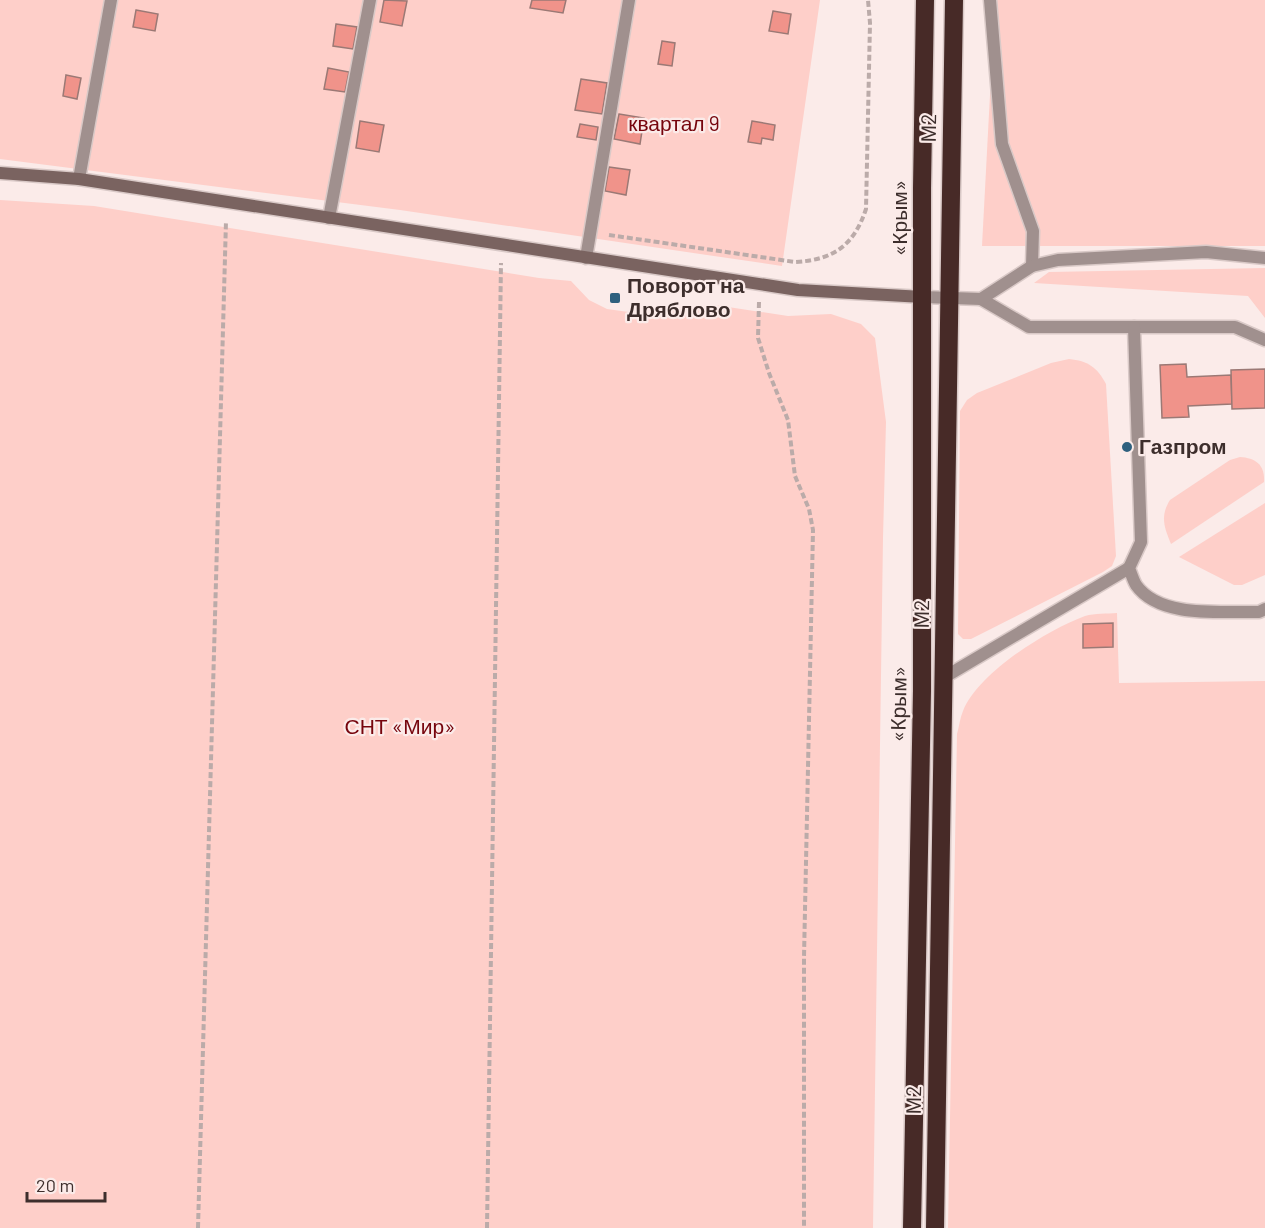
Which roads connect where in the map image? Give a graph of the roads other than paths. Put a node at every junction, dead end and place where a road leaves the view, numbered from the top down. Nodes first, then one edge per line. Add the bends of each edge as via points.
1 (111, 0) edge
2 (370, 0) edge
3 (628, 0) edge
4 (925, 0) edge
5 (954, 0) edge
6 (990, 0) edge
7 (0, 173) edge
8 (79, 179) junction
9 (329, 218) junction
10 (1265, 256) edge
11 (586, 258) junction
12 (1032, 266) junction
13 (923, 297) junction
14 (981, 298) junction
15 (949, 299) junction
16 (1134, 327) junction
17 (1265, 340) edge
18 (1129, 568) junction
19 (1265, 609) edge
20 (943, 678) junction
21 (912, 1228) edge
22 (935, 1228) edge

1 - 8 street
2 - 9 street
3 - 11 street
4 - 13 highway, «Крым»
5 - 15 highway, М2
6 - 12 street via 1002,144 1033,231
7 - 8 street
8 - 9 street
9 - 11 street
10 - 12 street via 1206,252 1058,260
11 - 13 street via 798,290
12 - 14 street
13 - 15 street
13 - 21 highway, «Крым» via 922,691
14 - 15 street
14 - 16 street via 1029,327
15 - 20 highway, М2
16 - 17 street via 1234,327
16 - 18 street via 1141,542
18 - 19 street via 1135,584 1147,597 1165,605 1187,611
18 - 20 street
20 - 22 highway, М2

